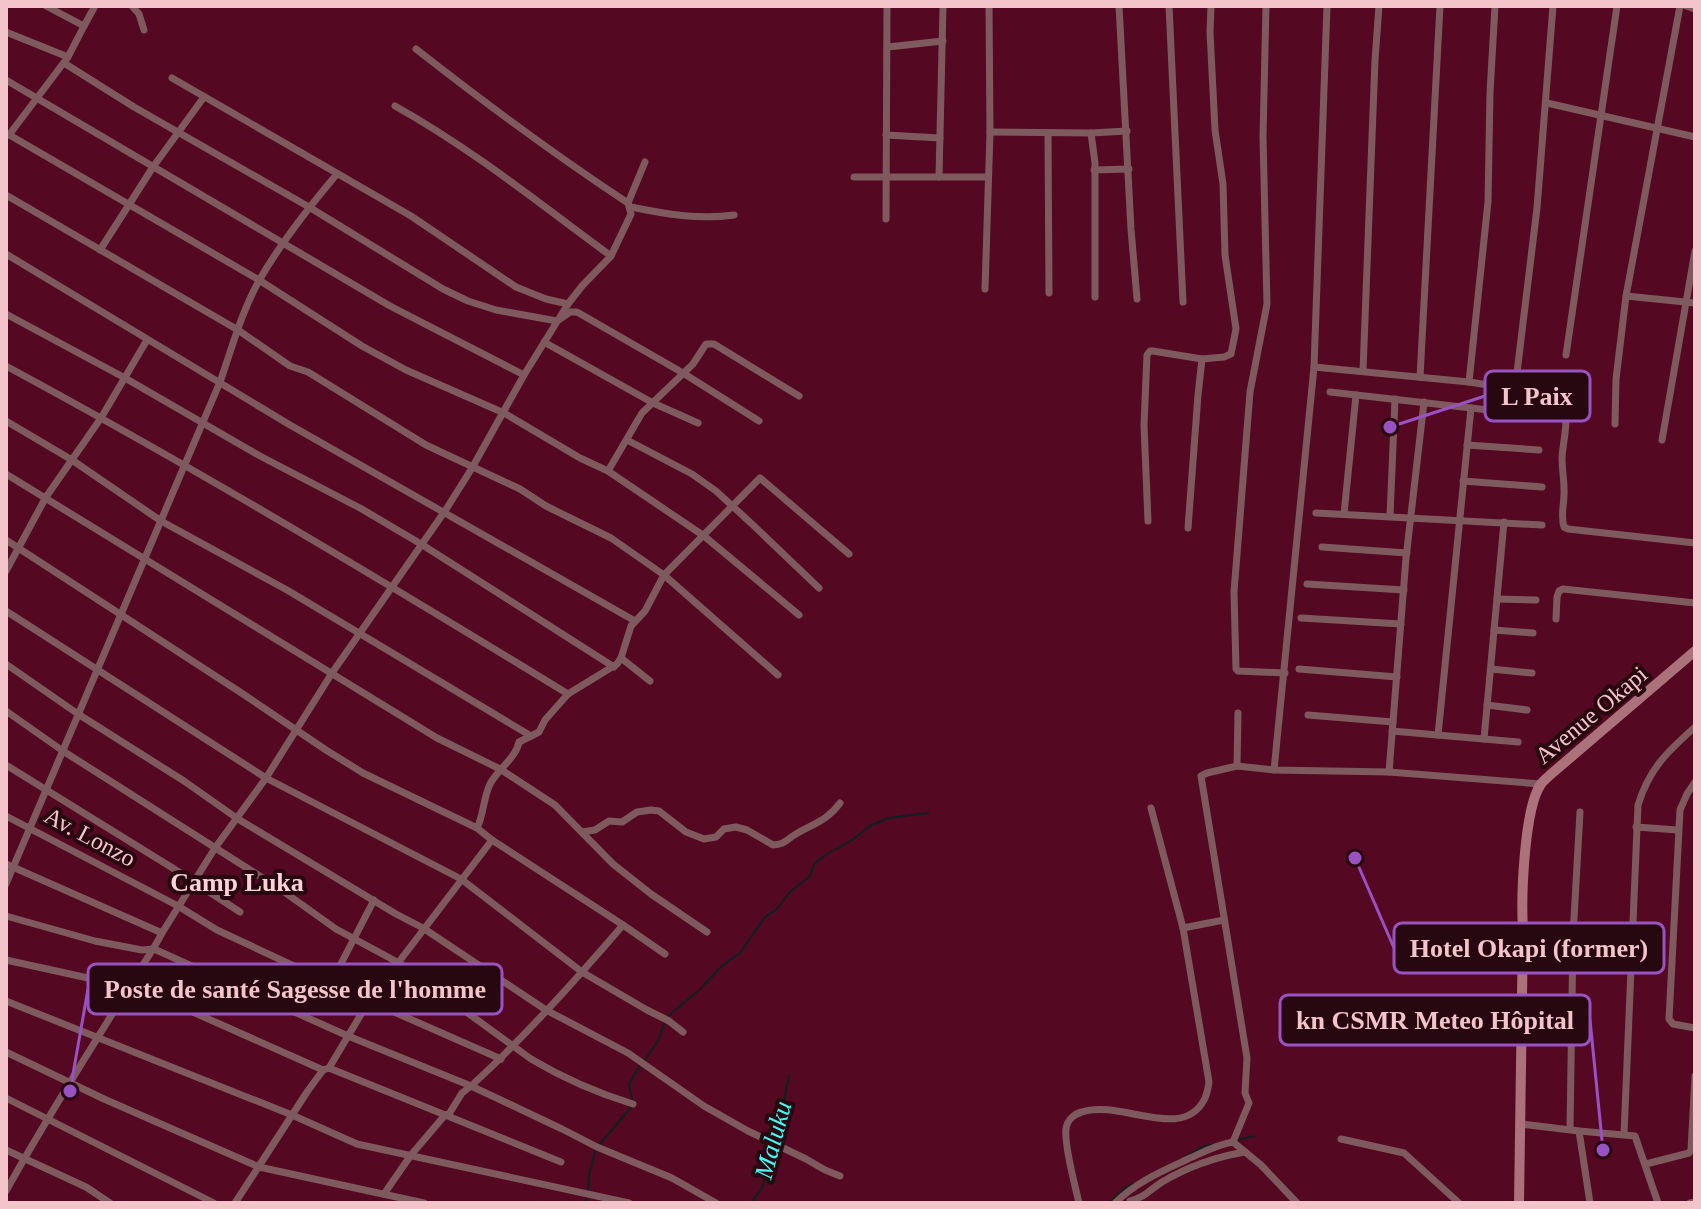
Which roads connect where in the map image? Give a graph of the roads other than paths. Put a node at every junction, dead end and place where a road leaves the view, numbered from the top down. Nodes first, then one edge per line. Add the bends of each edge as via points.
1 (46, 6) edge
2 (95, 6) edge
3 (132, 6) edge
4 (887, 6) edge
5 (943, 6) edge
6 (989, 6) edge
7 (1119, 6) edge
8 (1169, 6) edge
9 (1211, 6) edge
10 (1266, 6) edge
11 (1327, 6) edge
12 (1379, 6) edge
13 (1440, 6) edge
14 (1495, 6) edge
15 (1553, 6) edge
16 (1617, 6) edge
17 (1683, 6) edge
18 (1695, 9) edge
19 (84, 26) junction
20 (144, 30) dead end
21 (6, 32) edge
22 (943, 41) junction
23 (888, 47) junction
24 (416, 49) dead end
25 (66, 60) junction
26 (172, 78) dead end
27 (6, 80) edge
28 (38, 97) junction
29 (204, 97) junction
30 (1547, 103) junction
31 (395, 106) dead end
32 (1600, 114) junction
33 (1658, 128) junction
34 (1127, 131) junction
35 (990, 132) junction
36 (179, 133) junction
37 (1048, 133) junction
38 (1091, 133) junction
39 (8, 134) edge
40 (886, 135) junction
41 (1695, 137) edge
42 (940, 138) junction
43 (645, 162) dead end
44 (153, 167) junction
45 (1129, 169) junction
46 (1094, 170) junction
47 (337, 174) junction
48 (885, 176) junction
49 (854, 177) dead end
50 (939, 177) junction
51 (988, 177) junction
52 (6, 195) edge
53 (128, 204) junction
54 (630, 205) junction
55 (309, 207) junction
56 (734, 215) dead end
57 (886, 219) dead end
58 (284, 242) junction
59 (100, 250) junction
60 (1695, 251) edge
61 (6, 254) edge
62 (611, 256) junction
63 (259, 280) junction
64 (985, 289) dead end
65 (1049, 293) dead end
66 (1626, 296) junction
67 (1095, 297) dead end
68 (1137, 299) dead end
69 (1183, 302) dead end
70 (1685, 302) junction
71 (1695, 303) edge
72 (568, 304) junction
73 (6, 314) edge
74 (557, 321) junction
75 (238, 330) junction
76 (147, 340) junction
77 (544, 342) junction
78 (1566, 355) dead end
79 (1202, 359) junction
80 (6, 366) edge
81 (1314, 367) junction
82 (1363, 371) junction
83 (683, 373) junction
84 (524, 375) junction
85 (1420, 377) junction
86 (125, 378) junction
87 (220, 382) junction
88 (1469, 382) junction
89 (1515, 389) junction
90 (1330, 392) dead end
91 (1356, 395) junction
92 (799, 396) dead end
93 (1395, 399) junction
94 (1424, 402) junction
95 (653, 403) junction
96 (1471, 408) junction
97 (504, 413) junction
98 (1541, 416) dead end
99 (101, 418) junction
100 (6, 421) edge
101 (759, 421) dead end
102 (203, 422) junction
103 (698, 423) dead end
104 (1615, 424) dead end
105 (627, 440) junction
106 (1662, 440) dead end
107 (1467, 445) junction
108 (1539, 450) dead end
109 (72, 460) junction
110 (184, 467) junction
111 (472, 468) junction
112 (608, 471) junction
113 (6, 474) edge
114 (1463, 481) junction
115 (1542, 487) dead end
116 (46, 497) junction
117 (733, 507) junction
118 (445, 511) junction
119 (1316, 513) dead end
120 (1344, 514) junction
121 (1390, 516) junction
122 (1411, 517) junction
123 (1459, 519) junction
124 (161, 521) junction
125 (1148, 521) dead end
126 (1504, 522) junction
127 (1542, 525) dead end
128 (1188, 528) dead end
129 (704, 536) junction
130 (6, 540) edge
131 (1695, 543) edge
132 (421, 544) junction
133 (1322, 547) dead end
134 (18, 549) junction
135 (1407, 553) junction
136 (849, 554) dead end
137 (145, 558) junction
138 (6, 571) edge
139 (664, 575) junction
140 (1307, 584) dead end
141 (391, 586) junction
142 (819, 588) dead end
143 (1404, 590) junction
144 (1497, 599) junction
145 (1536, 600) dead end
146 (1695, 603) edge
147 (6, 611) edge
148 (121, 614) junction
149 (799, 615) dead end
150 (1301, 618) dead end
151 (1556, 619) dead end
152 (635, 621) junction
153 (1401, 624) junction
154 (1494, 630) junction
155 (359, 633) junction
156 (1533, 633) dead end
157 (1695, 651) edge
158 (621, 658) junction
159 (6, 664) edge
160 (614, 667) junction
161 (1299, 669) dead end
162 (1491, 669) junction
163 (97, 671) junction
164 (332, 673) junction
165 (1285, 673) junction
166 (1532, 673) dead end
167 (778, 675) dead end
168 (1397, 677) junction
169 (650, 681) dead end
170 (568, 694) junction
171 (1487, 705) junction
172 (1527, 710) dead end
173 (6, 711) edge
174 (1238, 713) dead end
175 (78, 714) junction
176 (1308, 715) dead end
177 (1393, 727) junction
178 (1695, 727) edge
179 (295, 730) junction
180 (1438, 735) junction
181 (531, 736) junction
182 (1484, 739) junction
183 (1518, 742) dead end
184 (63, 751) junction
185 (6, 765) edge
186 (1237, 766) junction
187 (500, 769) junction
188 (1274, 770) junction
189 (1389, 772) junction
190 (266, 778) junction
191 (1695, 782) edge
192 (1541, 784) junction
193 (46, 789) junction
194 (840, 803) dead end
195 (1151, 808) dead end
196 (1580, 812) dead end
197 (6, 816) edge
198 (238, 819) junction
199 (1636, 827) junction
200 (30, 828) junction
201 (477, 828) junction
202 (1678, 830) junction
203 (582, 832) junction
204 (492, 840) junction
205 (215, 848) junction
206 (10, 866) edge
207 (461, 879) junction
208 (193, 882) junction
209 (6, 884) edge
210 (374, 900) junction
211 (178, 906) junction
212 (240, 912) dead end
213 (6, 916) edge
214 (1224, 920) junction
215 (623, 925) junction
216 (423, 928) junction
217 (1183, 928) junction
218 (1523, 929) junction
219 (707, 932) dead end
220 (162, 933) junction
221 (1573, 936) junction
222 (354, 939) junction
223 (1633, 943) junction
224 (154, 949) junction
225 (665, 954) dead end
226 (6, 960) edge
227 (399, 963) junction
228 (582, 972) junction
229 (331, 983) junction
230 (129, 987) junction
231 (6, 1001) edge
232 (369, 1001) junction
233 (546, 1010) junction
234 (1695, 1028) edge
235 (683, 1032) dead end
236 (348, 1036) junction
237 (99, 1037) junction
238 (514, 1045) junction
239 (6, 1052) edge
240 (501, 1059) junction
241 (326, 1069) junction
242 (1695, 1076) edge
243 (71, 1082) junction
244 (471, 1086) junction
245 (6, 1098) edge
246 (633, 1104) dead end
247 (292, 1115) junction
248 (445, 1115) junction
249 (47, 1120) junction
250 (1521, 1124) junction
251 (1575, 1130) junction
252 (1624, 1134) junction
253 (1234, 1139) junction
254 (1341, 1139) dead end
255 (1213, 1146) junction
256 (6, 1150) edge
257 (1245, 1152) junction
258 (411, 1155) junction
259 (1217, 1157) junction
260 (24, 1158) junction
261 (561, 1162) dead end
262 (1646, 1164) junction
263 (259, 1167) junction
264 (840, 1176) dead end
265 (6, 1191) edge
266 (384, 1194) junction
267 (1129, 1200) edge
268 (110, 1203) edge
269 (214, 1203) edge
270 (235, 1203) edge
271 (424, 1203) edge
272 (629, 1203) edge
273 (716, 1203) edge
274 (1079, 1203) edge
275 (1115, 1203) edge
276 (1297, 1203) edge
277 (1459, 1203) edge
278 (1519, 1203) edge
279 (1590, 1203) edge
280 (1658, 1203) edge

1 - 19 street
2 - 19 street
3 - 20 street
4 - 23 street
5 - 22 street
6 - 35 street
7 - 34 street
8 - 69 street
9 - 79 street via 1215,130 1236,329 1231,354
10 - 165 street via 1267,304 1250,392 1234,592 1235,650 1238,671
11 - 81 street
12 - 82 street
13 - 85 street
14 - 88 street via 1488,202
15 - 30 street
16 - 32 street
17 - 18 street
17 - 33 street
19 - 25 street
21 - 25 street
22 - 23 street
22 - 42 street
23 - 40 street
24 - 54 street
25 - 28 street
25 - 36 street
26 - 29 street
27 - 28 street
28 - 39 street
28 - 44 street
29 - 36 street
29 - 47 street
30 - 32 street
30 - 89 street
31 - 62 street via 503,175
32 - 33 street
32 - 78 street
33 - 41 street
33 - 66 street
34 - 38 street
34 - 45 street
35 - 37 street
35 - 51 street
36 - 44 street
36 - 55 street
37 - 38 street
37 - 65 street
38 - 46 street
39 - 53 street
40 - 42 street
40 - 48 street
42 - 50 street
43 - 54 street
44 - 53 street
44 - 58 street
45 - 46 street
45 - 68 street
46 - 67 street
47 - 55 street
47 - 72 street via 516,287
48 - 49 street
48 - 50 street
48 - 57 street
50 - 51 street
51 - 64 street
52 - 59 street
53 - 59 street
53 - 63 street
54 - 56 street via 665,214
54 - 62 street via 630,219
55 - 58 street
55 - 74 street via 468,301
58 - 63 street
58 - 84 street via 390,306
59 - 75 street
60 - 70 street
61 - 76 street
62 - 72 street
63 - 75 street
63 - 97 street via 406,370
66 - 70 street
66 - 104 street
70 - 71 street
70 - 106 street
72 - 74 street
73 - 86 street
74 - 77 street
74 - 83 street via 577,312
75 - 87 street
75 - 111 street via 290,366
76 - 86 street
76 - 87 street
77 - 84 street
77 - 95 street
79 - 125 street via 1153,351 1147,355
79 - 128 street
80 - 99 street
81 - 82 street
81 - 165 street
82 - 85 street
83 - 92 street via 706,344 714,344
83 - 95 street
83 - 101 street
84 - 97 street
85 - 88 street
86 - 99 street
86 - 102 street
87 - 102 street
87 - 118 street
88 - 89 street
89 - 131 street via 1559,396 1564,402 1564,527
90 - 91 street
91 - 93 street
91 - 120 street
93 - 94 street
93 - 121 street
94 - 96 street
94 - 122 street
95 - 103 street
95 - 105 street
96 - 98 street
96 - 107 street
97 - 111 street
97 - 112 street
99 - 109 street
99 - 110 street
100 - 109 street
102 - 110 street
102 - 132 street
105 - 112 street
105 - 117 street via 692,474
107 - 108 street
107 - 114 street
109 - 116 street
109 - 124 street
110 - 124 street
110 - 141 street
111 - 118 street
111 - 139 street via 611,538
112 - 129 street
113 - 116 street
114 - 115 street
114 - 123 street
116 - 134 street
116 - 137 street
117 - 129 street
117 - 136 street via 760,478
117 - 142 street
118 - 132 street
118 - 152 street
119 - 120 street
120 - 121 street
121 - 122 street
122 - 123 street
122 - 135 street
123 - 126 street
123 - 180 street
124 - 137 street
124 - 155 street
126 - 127 street
126 - 144 street
129 - 139 street
129 - 149 street
130 - 134 street
132 - 141 street
132 - 160 street
133 - 135 street
134 - 138 street
134 - 148 street
135 - 143 street
137 - 148 street
137 - 164 street
139 - 152 street
139 - 167 street
140 - 143 street
141 - 155 street
141 - 170 street
143 - 153 street
144 - 145 street
144 - 154 street
146 - 151 street via 1563,589 1557,597
147 - 163 street
148 - 163 street
148 - 179 street
150 - 153 street
152 - 158 street
153 - 168 street
154 - 156 street
154 - 162 street
155 - 164 street
155 - 181 street
157 - 192 street, Avenue Okapi
158 - 160 street
158 - 169 street
159 - 175 street
160 - 170 street
161 - 168 street
162 - 166 street
162 - 171 street
163 - 175 street
163 - 190 street
164 - 179 street
164 - 187 street via 437,738
165 - 188 street
168 - 177 street
170 - 181 street
171 - 172 street
171 - 182 street
173 - 184 street
174 - 186 street
175 - 184 street
175 - 198 street
176 - 177 street
177 - 180 street
177 - 189 street
178 - 199 street via 1654,768 1638,805
179 - 190 street
179 - 201 street via 363,773
180 - 182 street
181 - 187 street via 519,742
182 - 183 street
184 - 193 street
184 - 205 street
185 - 193 street
186 - 188 street
186 - 214 street via 1201,776
187 - 201 street
187 - 203 street via 555,805
188 - 189 street
189 - 192 street
190 - 198 street
190 - 207 street
191 - 202 street via 1680,810
192 - 218 street, Avenue Okapi via 1530,815
193 - 200 street
193 - 208 street
194 - 203 street via 829,816 778,845 736,827 704,839 651,810
195 - 217 street
196 - 221 street
197 - 200 street, Av. Lonzo
198 - 205 street
198 - 210 street
199 - 202 street
199 - 223 street
200 - 206 street
200 - 211 street, Av. Lonzo
201 - 204 street
202 - 234 street via 1669,1019
203 - 219 street via 613,864
204 - 207 street
204 - 215 street
205 - 208 street
205 - 222 street
206 - 209 street
206 - 220 street
207 - 216 street
207 - 228 street
208 - 211 street
208 - 212 street
210 - 216 street
210 - 222 street
211 - 220 street
211 - 229 street, Av. Lonzo
213 - 224 street via 95,941
214 - 217 street
214 - 253 street via 1247,1058 1249,1102
215 - 225 street
215 - 228 street
216 - 227 street
216 - 233 street
217 - 274 street via 1209,1082 1205,1099 1190,1116 1167,1120 1100,1108 1077,1113 1066,1129
218 - 221 street
218 - 250 street, Avenue Okapi
220 - 224 street
221 - 223 street
221 - 251 street
222 - 227 street
222 - 229 street
223 - 252 street
224 - 230 street
224 - 236 street
226 - 230 street
227 - 232 street
227 - 238 street
228 - 233 street
228 - 235 street
229 - 232 street, Av. Lonzo
230 - 237 street
230 - 241 street
231 - 237 street
232 - 236 street
232 - 240 street, Av. Lonzo
233 - 238 street
233 - 264 street via 628,1053 748,1131
236 - 241 street
236 - 244 street
237 - 243 street
237 - 247 street
238 - 240 street
238 - 246 street via 552,1071
239 - 243 street
240 - 244 street
241 - 247 street
241 - 248 street
242 - 262 street via 1689,1153
243 - 249 street
243 - 263 street
244 - 248 street
244 - 273 street
245 - 249 street
247 - 258 street via 357,1144
247 - 263 street
248 - 258 street
248 - 261 street
249 - 260 street
249 - 269 street
250 - 251 street
250 - 278 street, Avenue Okapi
251 - 252 street
251 - 279 street
252 - 262 street via 1637,1138
253 - 255 street
253 - 257 street
254 - 277 street via 1404,1153
255 - 259 street
255 - 267 street via 1157,1173
256 - 260 street
257 - 259 street
257 - 276 street
258 - 266 street
258 - 272 street
259 - 267 street
260 - 265 street
260 - 268 street
262 - 280 street
263 - 266 street
263 - 270 street
266 - 271 street
267 - 275 street

